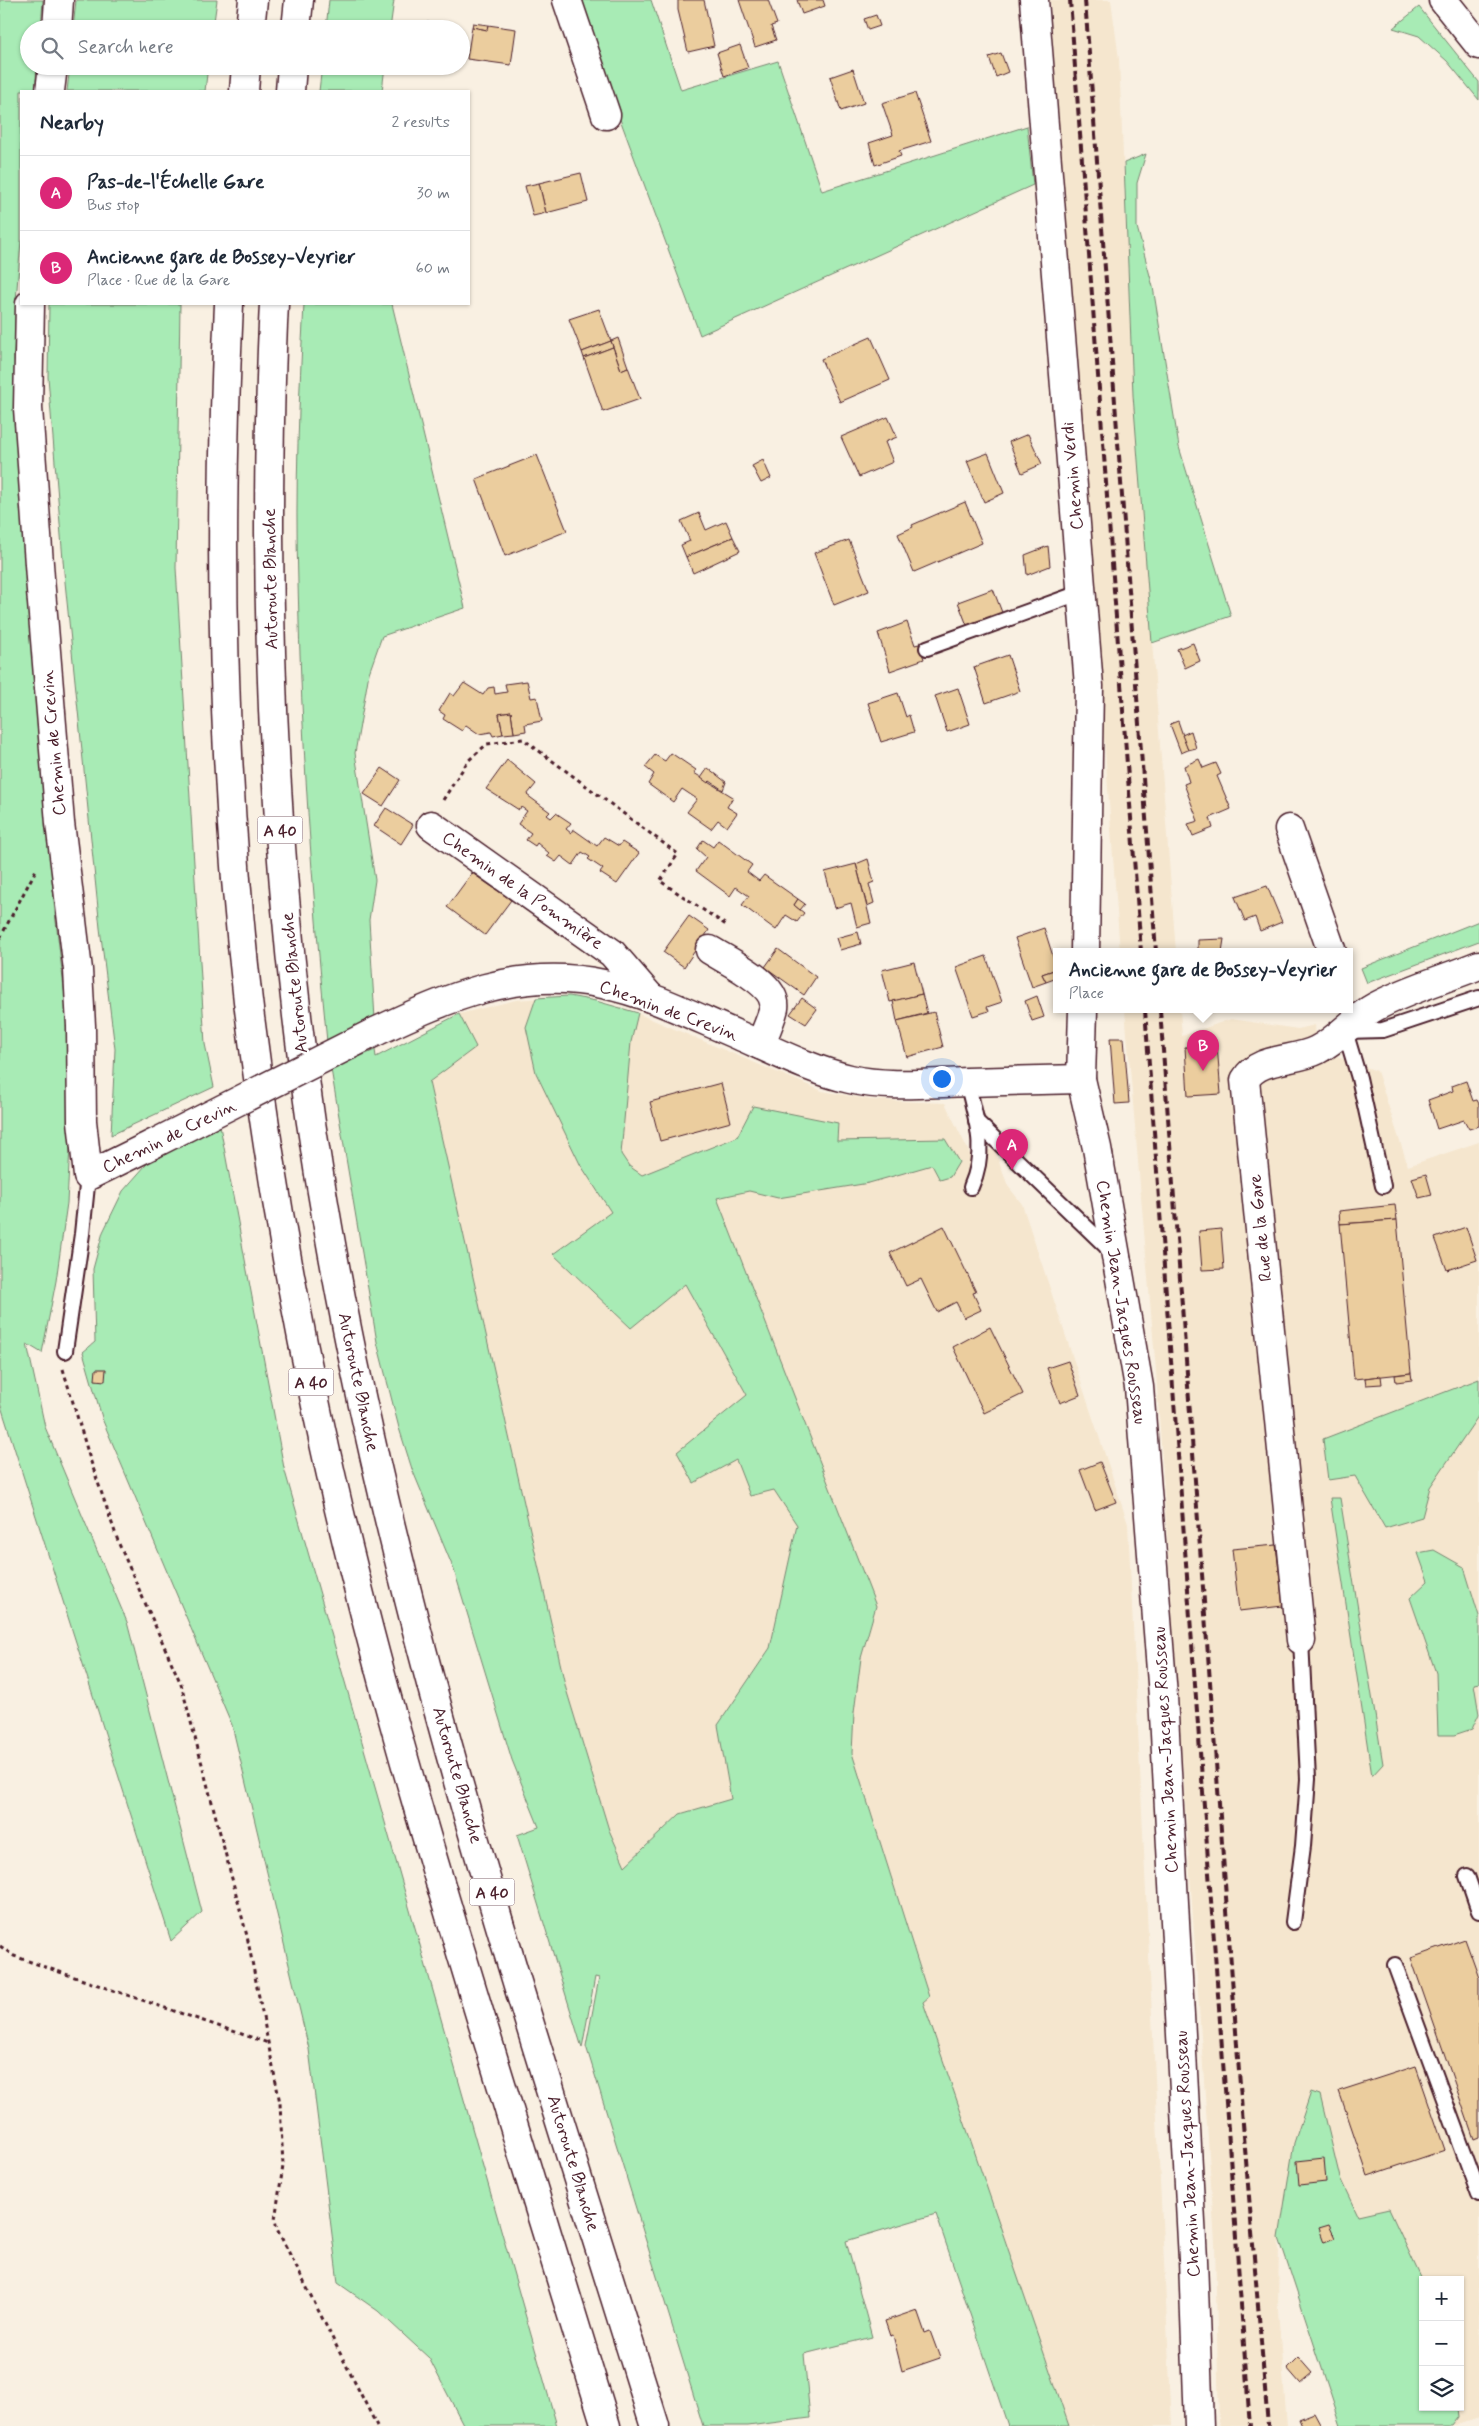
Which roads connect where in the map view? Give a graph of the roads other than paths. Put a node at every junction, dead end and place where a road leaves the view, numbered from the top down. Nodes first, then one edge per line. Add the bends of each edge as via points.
1 (60, 0) edge
2 (254, 0) edge
3 (299, 0) edge
4 (567, 0) edge
5 (1034, 0) edge
6 (1443, 0) edge
7 (58, 20) edge
8 (251, 20) edge
9 (297, 20) edge
10 (1479, 45) edge
11 (52, 75) edge
12 (245, 75) edge
13 (291, 75) edge
14 (50, 90) edge
15 (244, 90) edge
16 (290, 90) edge
17 (606, 115) dead end
18 (30, 305) edge
19 (229, 305) edge
20 (274, 305) edge
21 (1082, 592) junction
22 (926, 648) dead end
23 (431, 825) road end
24 (1289, 829) dead end
25 (1085, 948) edge
26 (1331, 948) edge
27 (715, 953) road end
28 (1479, 965) edge
29 (1479, 998) edge
30 (653, 1000) junction
31 (1083, 1013) edge
32 (1351, 1015) edge
33 (760, 1045) junction
34 (1081, 1079) junction
35 (967, 1082) junction
36 (976, 1121) junction
37 (88, 1176) junction
38 (1384, 1186) dead end
39 (971, 1187) dead end
40 (1116, 1256) junction
41 (64, 1351) road end
42 (1301, 1640) joint
43 (1467, 1876) dead end
44 (1479, 1911) edge
45 (1293, 1922) dead end
46 (1395, 1965) dead end
47 (1479, 2194) edge
48 (606, 2426) edge
49 (655, 2426) edge
50 (1199, 2426) edge

1 - 7 main road
2 - 8 main road
3 - 9 main road
4 - 17 main road
5 - 21 main road, Chemin Verdi
6 - 10 main road
11 - 14 main road
12 - 15 main road
13 - 16 main road
18 - 37 main road, Chemin de Crevin via 28,408 60,823 78,970 82,1121
19 - 48 main road, A 40 via 223,576 232,799 248,998 290,1275 319,1421 383,1682 455,1935
20 - 49 main road, Autoroute Blanche / A 40 via 269,471 270,624 276,775 292,975 328,1231 368,1431 429,1675
21 - 22 lane
21 - 25 main road, Chemin Verdi via 1089,686
23 - 30 main road, Chemin de la Pommière via 612,954
24 - 26 main road
27 - 33 main road via 756,979 771,994 774,1006
28 - 32 main road, Rue de la Gare
29 - 32 lane via 1383,1030
30 - 33 main road, Chemin de Crevin
30 - 37 main road, Chemin de Crevin, bridge via 603,983 566,978 491,986 452,997 375,1032
31 - 34 main road
32 - 38 lane via 1359,1078
32 - 42 main road, Rue de la Gare via 1316,1050 1289,1060 1260,1065 1245,1080
33 - 35 main road, Chemin de Crevin via 852,1080
34 - 35 main road, Chemin de Crevin
34 - 40 main road, Chemin Jean-Jacques Rousseau
35 - 36 lane
36 - 39 lane via 981,1152
36 - 40 lane
37 - 41 lane
40 - 50 main road, Chemin Jean-Jacques Rousseau via 1139,1387 1163,1696
42 - 45 lane via 1308,1779
43 - 44 lane
46 - 47 lane

